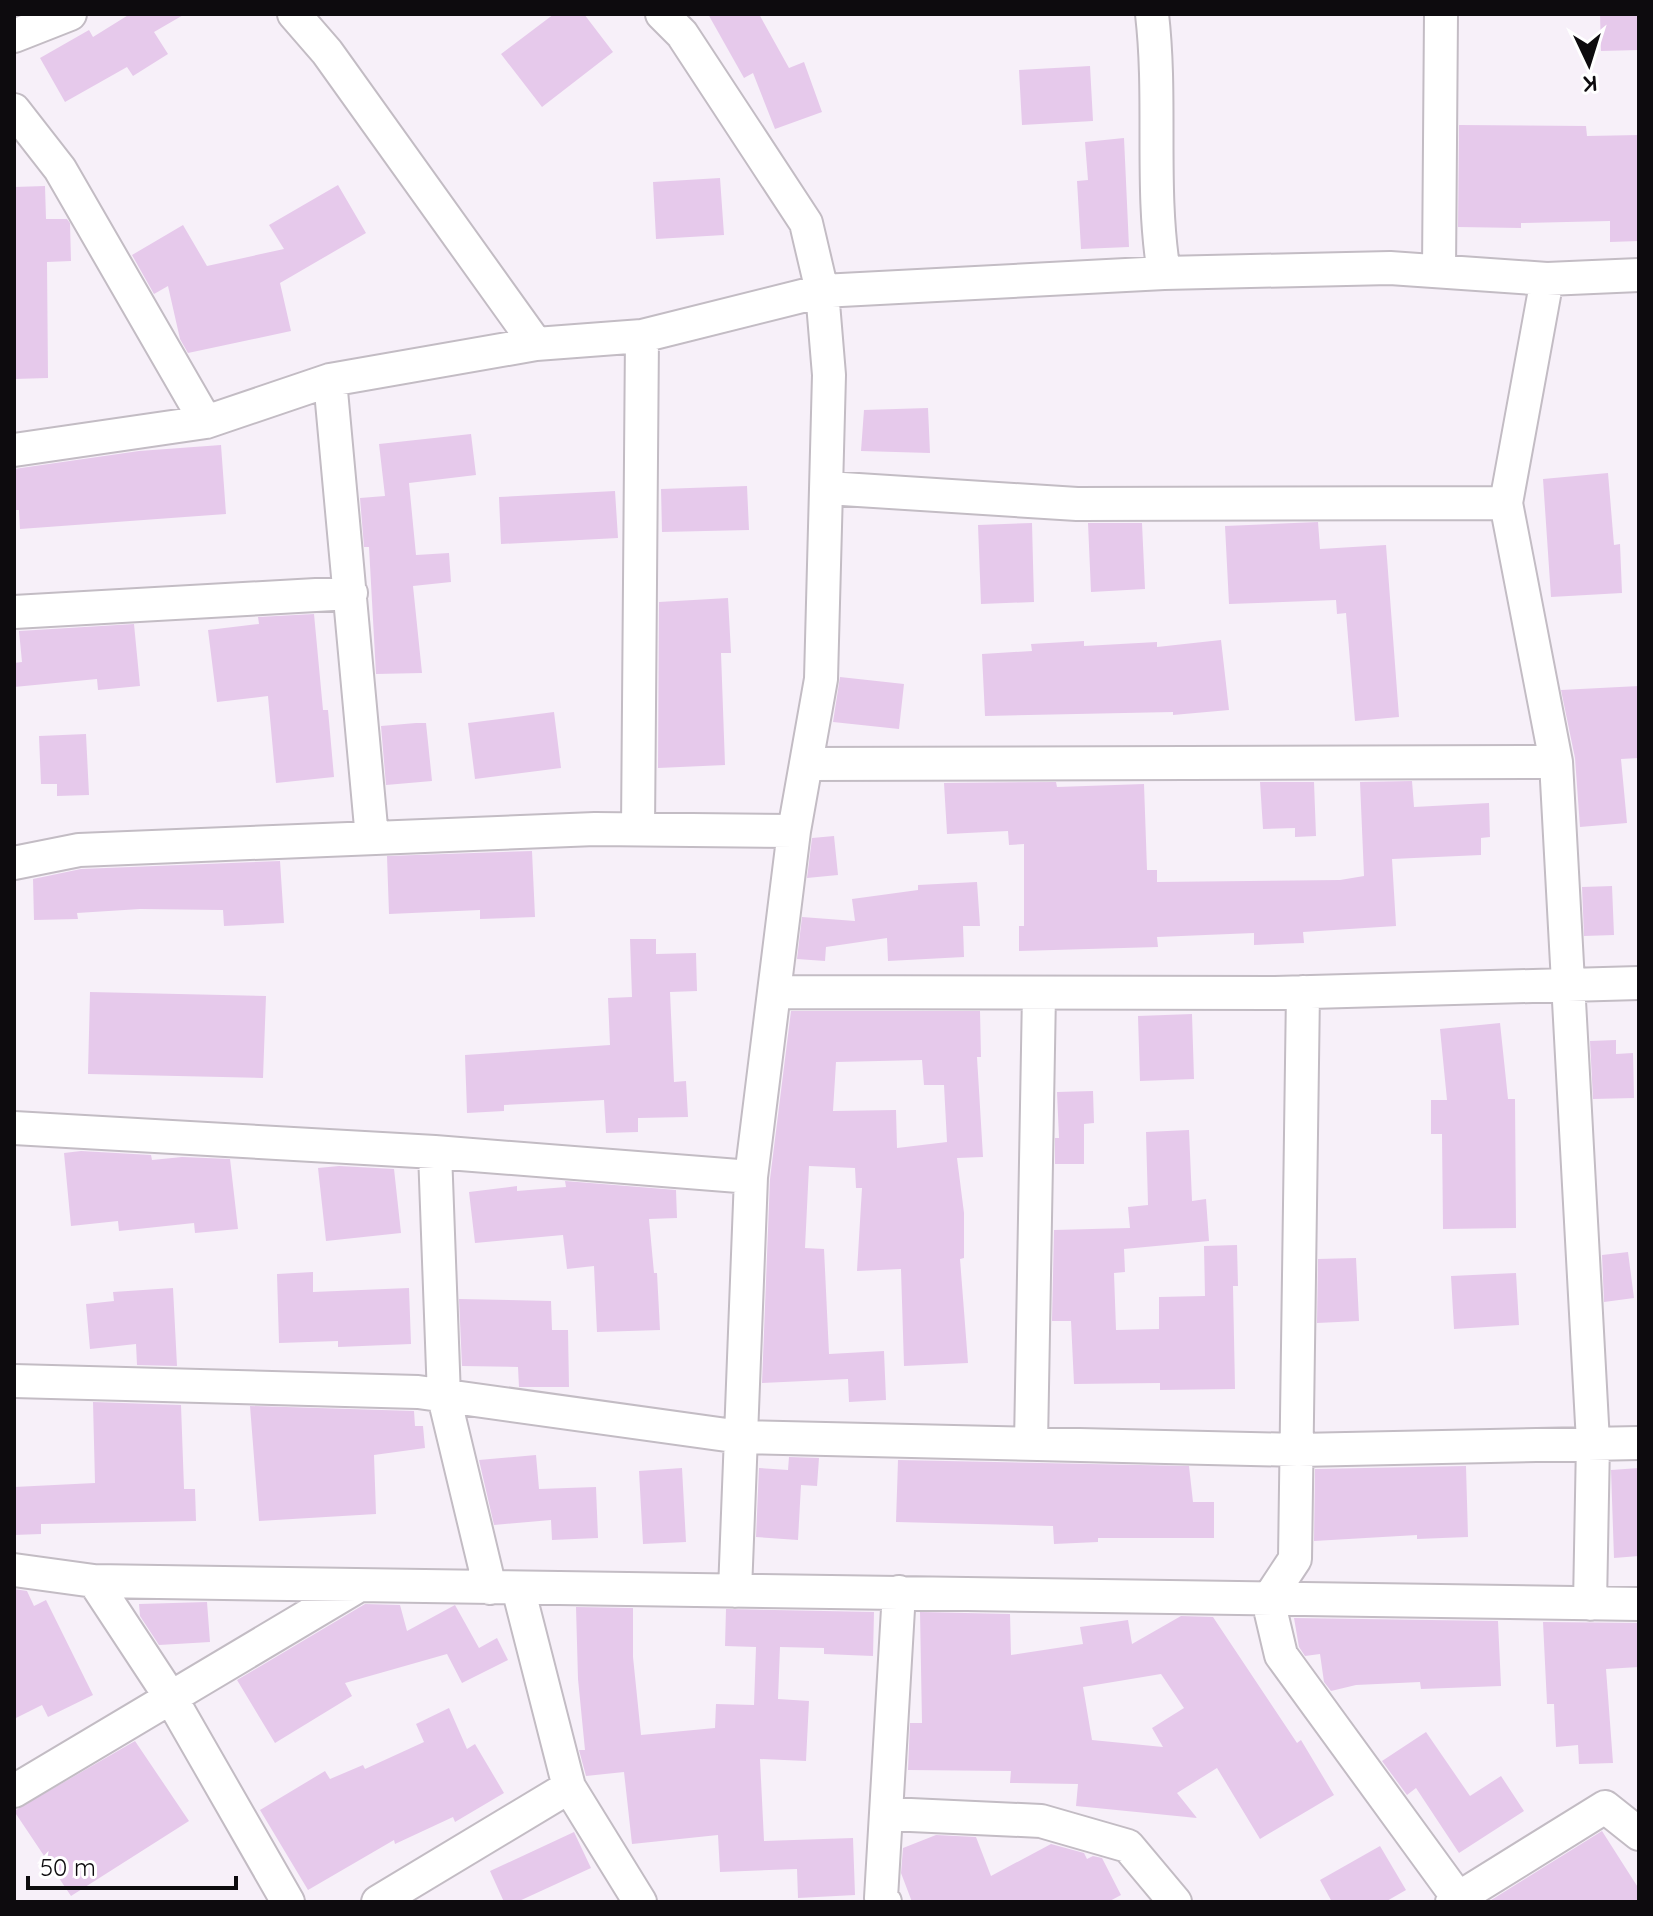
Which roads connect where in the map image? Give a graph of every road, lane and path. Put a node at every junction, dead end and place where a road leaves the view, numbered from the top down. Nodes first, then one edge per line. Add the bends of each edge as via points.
1 (70, 14) edge
2 (294, 14) edge
3 (662, 14) edge
4 (1152, 14) edge
5 (1441, 14) edge
6 (14, 36) edge
7 (14, 110) edge
8 (1439, 271) junction
9 (1164, 273) junction
10 (1639, 275) edge
11 (1547, 279) junction
12 (822, 291) junction
13 (642, 336) junction
14 (536, 344) junction
15 (330, 380) junction
16 (206, 422) junction
17 (14, 450) edge
18 (827, 488) junction
19 (1506, 503) junction
20 (351, 593) junction
21 (14, 612) edge
22 (1556, 762) junction
23 (806, 764) junction
24 (638, 829) junction
25 (794, 831) junction
26 (372, 838) junction
27 (14, 863) edge
28 (1639, 983) edge
29 (1569, 985) junction
30 (774, 992) junction
31 (1303, 992) junction
32 (1039, 993) junction
33 (14, 1128) edge
34 (435, 1152) junction
35 (751, 1177) junction
36 (14, 1381) edge
37 (444, 1397) junction
38 (741, 1437) junction
39 (1593, 1442) junction
40 (1639, 1443) edge
41 (1031, 1444) junction
42 (1298, 1450) junction
43 (14, 1570) edge
44 (94, 1581) junction
45 (359, 1585) junction
46 (504, 1588) junction
47 (735, 1591) junction
48 (899, 1592) junction
49 (1268, 1600) junction
50 (1590, 1604) junction
51 (1639, 1604) edge
52 (171, 1698) junction
53 (569, 1787) junction
54 (14, 1791) edge
55 (889, 1814) junction
56 (1639, 1834) edge
57 (880, 1901) edge
58 (1457, 1901) edge
59 (288, 1902) edge
60 (378, 1902) edge
61 (640, 1902) edge
62 (1175, 1902) edge

1 - 6 street
2 - 14 street via 327,52
3 - 12 street via 682,34 806,223
4 - 9 street via 1158,91 1157,230
5 - 8 street
7 - 16 street via 60,169
8 - 9 street
8 - 11 street
9 - 12 street
10 - 11 street
11 - 19 street
12 - 13 street
12 - 18 street via 829,375
13 - 14 street
13 - 24 street
14 - 15 street
15 - 16 street
15 - 20 street
16 - 17 street
18 - 19 street via 1077,504
18 - 23 street via 821,679
19 - 22 street
20 - 21 street
20 - 26 street
22 - 23 street
22 - 29 street
23 - 25 street
24 - 25 street
24 - 26 street
25 - 30 street
26 - 27 street via 79,850
28 - 29 street
29 - 31 street
29 - 39 street
30 - 32 street
30 - 35 street
31 - 32 street
31 - 42 street
32 - 41 street
33 - 34 street
34 - 35 street
34 - 37 street
35 - 38 street
36 - 37 street via 418,1392
37 - 38 street
37 - 46 street
38 - 41 street
38 - 47 street
39 - 40 street
39 - 42 street
39 - 50 street
41 - 42 street
42 - 49 street via 1295,1559
43 - 44 street
44 - 45 street
44 - 52 street
45 - 46 street
45 - 52 street
46 - 47 street
46 - 53 street
47 - 48 street
48 - 49 street
48 - 55 street
49 - 50 street
49 - 58 street via 1281,1655
50 - 51 street
52 - 54 street
52 - 59 street
53 - 60 street
53 - 61 street
55 - 57 street
55 - 62 street via 1041,1821 1128,1846
56 - 58 street via 1605,1807

